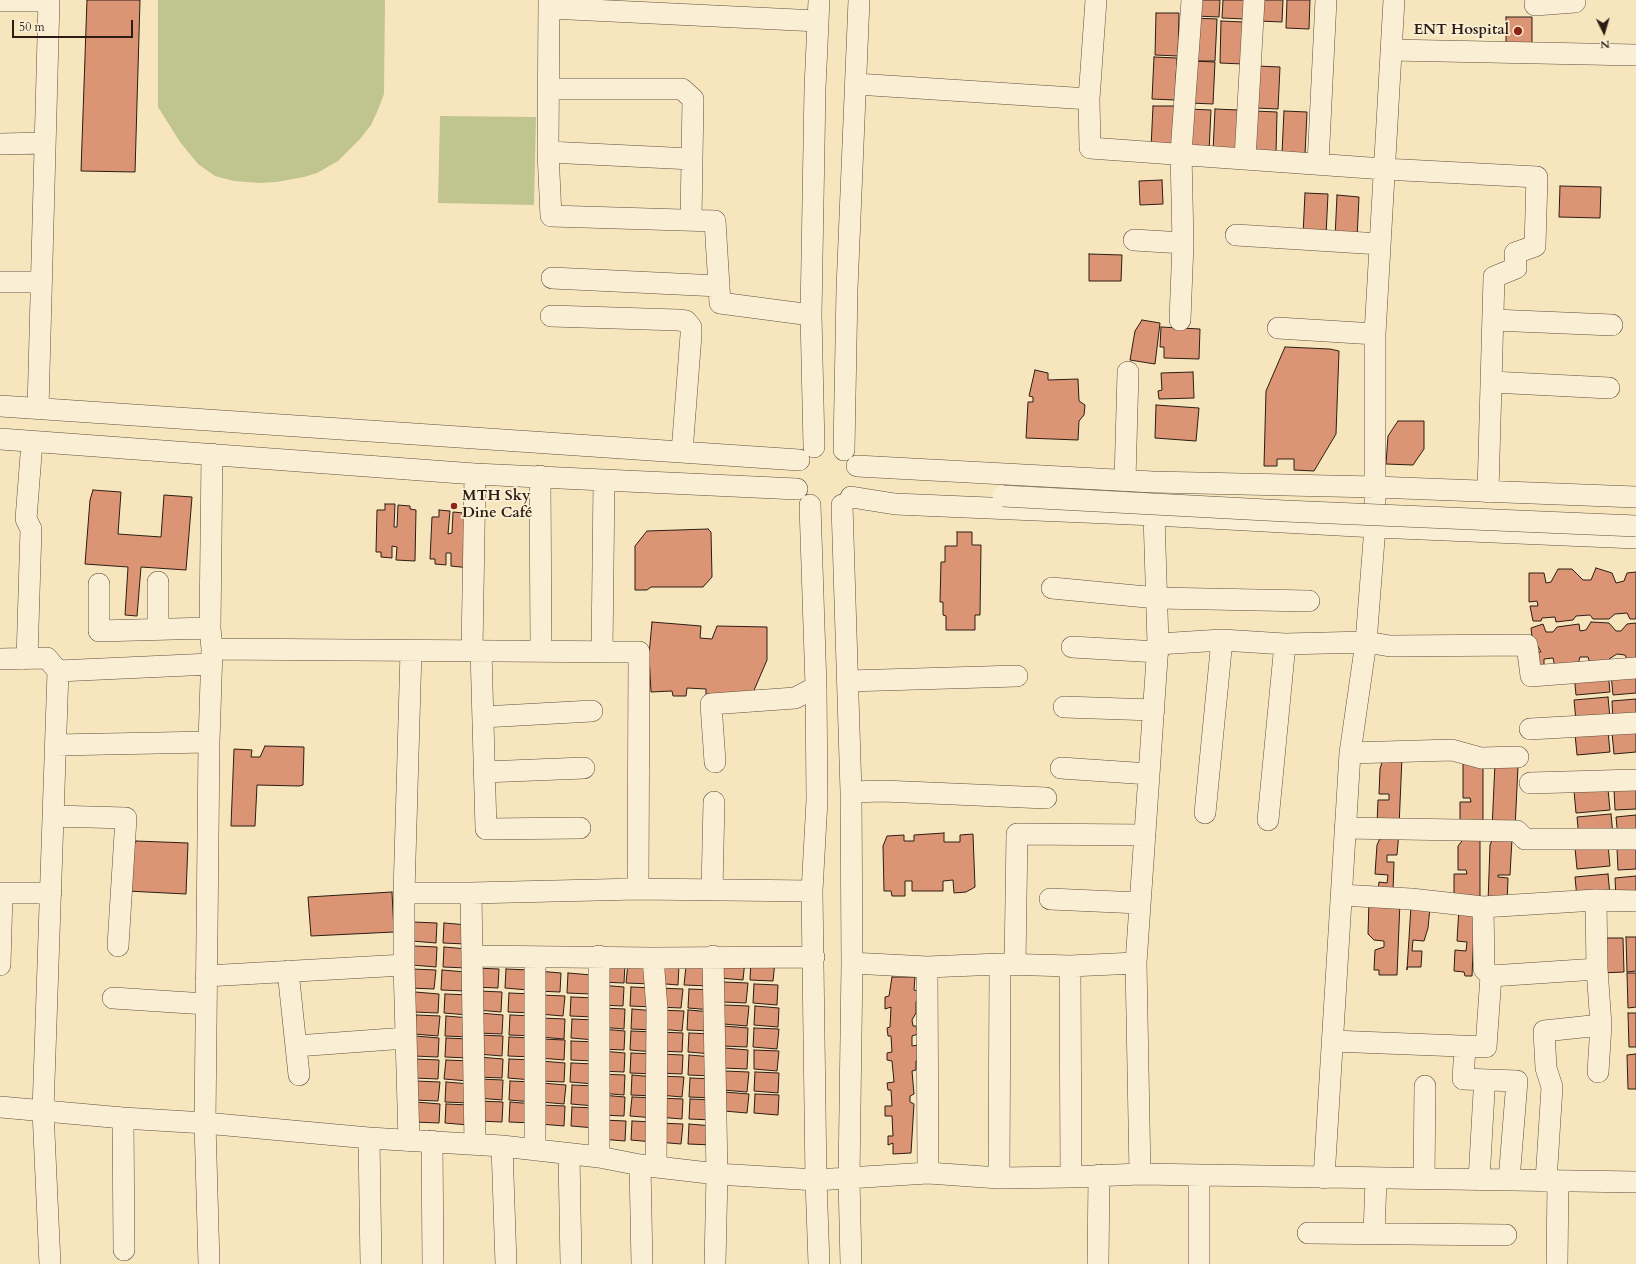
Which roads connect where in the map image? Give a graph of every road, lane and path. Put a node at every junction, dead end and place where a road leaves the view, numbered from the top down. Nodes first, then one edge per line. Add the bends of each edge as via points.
1 (819, 0) edge
2 (859, 0) edge
3 (1096, 0) edge
4 (1192, 0) edge
5 (1254, 0) edge
6 (1326, 0) edge
7 (1394, 0) edge
8 (1536, 0) edge
9 (1575, 0) edge
10 (0, 1) edge
11 (49, 1) edge
12 (549, 4) edge
13 (818, 21) junction
14 (1391, 50) junction
15 (1636, 55) edge
16 (856, 84) junction
17 (549, 88) junction
18 (1089, 99) junction
19 (45, 143) junction
20 (0, 144) edge
21 (548, 152) junction
22 (1180, 153) junction
23 (692, 159) junction
24 (1245, 159) junction
25 (1318, 164) junction
26 (1384, 169) junction
27 (691, 220) junction
28 (1236, 235) dead end
29 (1134, 240) dead end
30 (1183, 243) junction
31 (1380, 244) junction
32 (552, 278) dead end
33 (0, 282) edge
34 (41, 282) junction
35 (719, 286) junction
36 (811, 315) junction
37 (551, 316) dead end
38 (1180, 320) dead end
39 (1493, 320) junction
40 (1612, 325) dead end
41 (1278, 328) dead end
42 (1375, 334) junction
43 (1128, 372) dead end
44 (1492, 382) junction
45 (1609, 388) dead end
46 (0, 406) edge
47 (38, 409) junction
48 (0, 439) edge
49 (32, 442) junction
50 (844, 450) junction
51 (682, 452) junction
52 (212, 454) junction
53 (806, 454) junction
54 (857, 466) junction
55 (897, 468) junction
56 (475, 474) junction
57 (540, 476) junction
58 (604, 480) junction
59 (1125, 480) junction
60 (1375, 487) junction
61 (796, 489) junction
62 (1007, 491) junction
63 (1488, 492) junction
64 (1636, 497) edge
65 (847, 501) junction
66 (895, 504) junction
67 (810, 505) junction
68 (1636, 514) edge
69 (1154, 515) junction
70 (1636, 526) edge
71 (1375, 527) junction
72 (1636, 538) edge
73 (158, 582) dead end
74 (99, 584) dead end
75 (1052, 588) dead end
76 (1157, 598) junction
77 (1309, 601) dead end
78 (210, 628) junction
79 (158, 629) junction
80 (1222, 640) junction
81 (1366, 642) junction
82 (1285, 644) junction
83 (1072, 647) dead end
84 (1158, 648) junction
85 (411, 651) junction
86 (477, 651) junction
87 (541, 651) junction
88 (602, 652) junction
89 (212, 656) junction
90 (27, 658) junction
91 (0, 659) edge
92 (1636, 668) edge
93 (58, 671) junction
94 (1017, 676) dead end
95 (848, 681) junction
96 (816, 686) junction
97 (1064, 707) dead end
98 (1154, 710) junction
99 (592, 711) dead end
100 (483, 717) junction
101 (1636, 724) edge
102 (1530, 729) dead end
103 (209, 742) junction
104 (56, 745) junction
105 (1350, 753) junction
106 (1518, 757) dead end
107 (716, 762) dead end
108 (584, 768) dead end
109 (1061, 768) dead end
110 (484, 772) junction
111 (1149, 774) junction
112 (1636, 780) edge
113 (1530, 783) dead end
114 (851, 792) junction
115 (1046, 798) dead end
116 (714, 802) dead end
117 (1205, 813) dead end
118 (54, 816) junction
119 (1268, 820) dead end
120 (580, 828) dead end
121 (1345, 828) junction
122 (1145, 835) junction
123 (1636, 839) edge
124 (638, 889) junction
125 (712, 890) junction
126 (812, 891) junction
127 (404, 892) junction
128 (1, 893) edge
129 (51, 893) junction
130 (472, 893) junction
131 (1342, 895) junction
132 (1050, 899) dead end
133 (1596, 900) junction
134 (1636, 901) edge
135 (1140, 903) junction
136 (1484, 907) junction
137 (118, 946) dead end
138 (472, 956) junction
139 (599, 956) junction
140 (713, 956) junction
141 (535, 957) junction
142 (814, 957) junction
143 (653, 958) junction
144 (852, 963) junction
145 (1136, 963) junction
146 (1007, 964) junction
147 (0, 965) edge
148 (404, 965) junction
149 (1070, 966) junction
150 (927, 967) junction
151 (1597, 969) junction
152 (288, 971) junction
153 (206, 976) junction
154 (1492, 976) junction
155 (113, 998) dead end
156 (206, 1004) junction
157 (1601, 1025) junction
158 (406, 1038) junction
159 (1332, 1042) junction
160 (296, 1046) junction
161 (1465, 1047) junction
162 (1598, 1072) dead end
163 (299, 1075) dead end
164 (1425, 1086) dead end
165 (1484, 1092) dead end
166 (0, 1107) edge
167 (43, 1111) junction
168 (123, 1118) junction
169 (205, 1123) junction
170 (368, 1138) junction
171 (409, 1141) junction
172 (432, 1142) junction
173 (475, 1144) junction
174 (502, 1146) junction
175 (535, 1150) junction
176 (569, 1155) junction
177 (599, 1157) junction
178 (648, 1166) junction
179 (928, 1173) junction
180 (718, 1174) junction
181 (1140, 1174) junction
182 (1098, 1175) junction
183 (1199, 1175) junction
184 (1071, 1177) junction
185 (999, 1178) junction
186 (1324, 1178) junction
187 (849, 1179) junction
188 (1376, 1179) junction
189 (1424, 1179) junction
190 (816, 1180) junction
191 (1479, 1180) junction
192 (1509, 1180) junction
193 (1552, 1181) junction
194 (1636, 1182) edge
195 (1308, 1233) dead end
196 (1374, 1234) junction
197 (1506, 1235) dead end
198 (124, 1250) dead end
199 (50, 1264) edge
200 (209, 1264) edge
201 (371, 1264) edge
202 (433, 1264) edge
203 (506, 1264) edge
204 (570, 1264) edge
205 (642, 1264) edge
206 (715, 1264) edge
207 (818, 1264) edge
208 (851, 1264) edge
209 (1098, 1264) edge
210 (1199, 1264) edge
211 (1557, 1264) edge

1 - 13 street
2 - 16 street
3 - 18 street
4 - 22 street
5 - 24 street
6 - 25 street
7 - 14 street
8 - 9 street via 1535,5
10 - 11 street
11 - 19 street
12 - 13 street
12 - 17 street
13 - 36 street
14 - 15 street
14 - 26 street
16 - 18 street
16 - 50 street via 847,289
17 - 21 street
17 - 23 street via 682,89 693,99
18 - 22 street via 1090,148
19 - 20 street
19 - 34 street
21 - 23 street
21 - 27 street via 551,216
22 - 24 street
22 - 30 street
23 - 27 street
24 - 25 street
25 - 26 street
26 - 31 street
26 - 39 street via 1537,177 1535,246 1515,253 1516,268 1494,277
27 - 35 street via 715,221
28 - 31 street
29 - 30 street
30 - 38 street
31 - 42 street
32 - 35 street
33 - 34 street
34 - 47 street
35 - 36 street via 720,303
36 - 53 street
37 - 51 street via 678,320 686,322 691,327
39 - 40 street
39 - 44 street
41 - 42 street
42 - 60 street
43 - 59 street
44 - 45 street
44 - 63 street
46 - 47 street
47 - 51 street
48 - 49 street
49 - 52 street
49 - 90 street via 26,519 31,529
50 - 53 street via 829,445
50 - 54 street
51 - 53 street
52 - 56 street
52 - 78 street
53 - 61 street via 795,469
54 - 55 street
54 - 65 street via 856,488
55 - 59 street
55 - 62 street via 954,482
56 - 57 street
56 - 86 street
57 - 58 street
57 - 87 street
58 - 61 street
58 - 88 street
59 - 60 street
60 - 63 street
60 - 71 street
61 - 67 street
62 - 66 street via 957,493
62 - 68 street
62 - 70 street, bridge via 1285,511
63 - 64 street
65 - 66 street
65 - 67 street via 832,508
65 - 95 street
66 - 69 street
67 - 96 street
69 - 71 street
69 - 76 street
71 - 72 street
71 - 81 street
73 - 79 street
74 - 79 street via 99,631
75 - 76 street
76 - 77 street
76 - 84 street
78 - 79 street
78 - 89 street
80 - 82 street
80 - 84 street
80 - 117 street
81 - 82 street
81 - 92 street via 1390,646 1527,645 1531,676
81 - 105 street
82 - 119 street
83 - 84 street
84 - 98 street
85 - 86 street
85 - 89 street
85 - 127 street
86 - 87 street
86 - 100 street
87 - 88 street
88 - 124 street via 639,652
89 - 93 street
89 - 103 street
90 - 91 street
90 - 93 street via 47,658
93 - 104 street
94 - 95 street
95 - 114 street
96 - 107 street via 795,698 711,704
96 - 126 street via 817,800
97 - 98 street
98 - 111 street
99 - 100 street
100 - 110 street
101 - 102 street
103 - 104 street
103 - 153 street
104 - 118 street
105 - 106 street via 1452,750 1481,758
105 - 121 street
108 - 110 street
109 - 111 street
110 - 120 street via 486,829
111 - 122 street
112 - 113 street
114 - 115 street
114 - 144 street
116 - 125 street
118 - 129 street
118 - 137 street via 126,818
121 - 123 street via 1517,831 1525,839
121 - 131 street
122 - 135 street
122 - 146 street via 1017,834
124 - 125 street
124 - 130 street
125 - 126 street
126 - 142 street
127 - 130 street
127 - 148 street
128 - 129 street
128 - 147 street
129 - 167 street
130 - 138 street
131 - 136 street
131 - 159 street
132 - 135 street
133 - 134 street
133 - 136 street
133 - 151 street
135 - 145 street
136 - 154 street via 1484,968
138 - 141 street
138 - 173 street
139 - 141 street
139 - 143 street
139 - 177 street
140 - 142 street
140 - 143 street
140 - 180 street
141 - 175 street
142 - 190 street
143 - 178 street via 656,1009
144 - 150 street
144 - 187 street
145 - 149 street
145 - 181 street
146 - 149 street
146 - 150 street
146 - 185 street
148 - 152 street
148 - 158 street
149 - 184 street
150 - 179 street
151 - 154 street
151 - 157 street
152 - 153 street
152 - 160 street
153 - 156 street
154 - 161 street via 1486,1047
155 - 156 street
156 - 169 street
157 - 162 street
157 - 193 street via 1544,1031 1546,1068 1552,1086
158 - 160 street
158 - 171 street
159 - 161 street via 1417,1038
159 - 186 street
160 - 163 street
161 - 192 street via 1463,1079 1517,1081
164 - 189 street
165 - 191 street
166 - 167 street
167 - 168 street
167 - 199 street
168 - 169 street
168 - 198 street
169 - 170 street
169 - 200 street
170 - 171 street
170 - 201 street
171 - 172 street
172 - 173 street
172 - 202 street
173 - 174 street
174 - 175 street
174 - 203 street
175 - 176 street
176 - 177 street
176 - 204 street
177 - 178 street
178 - 180 street
178 - 205 street
179 - 185 street
179 - 187 street
180 - 190 street
180 - 206 street
181 - 182 street
181 - 183 street
182 - 184 street
182 - 209 street
183 - 186 street
183 - 210 street
184 - 185 street
186 - 188 street
187 - 190 street
187 - 208 street
188 - 189 street
188 - 196 street
189 - 191 street
190 - 207 street
191 - 192 street
192 - 193 street
193 - 194 street
193 - 211 street
195 - 196 street
196 - 197 street

